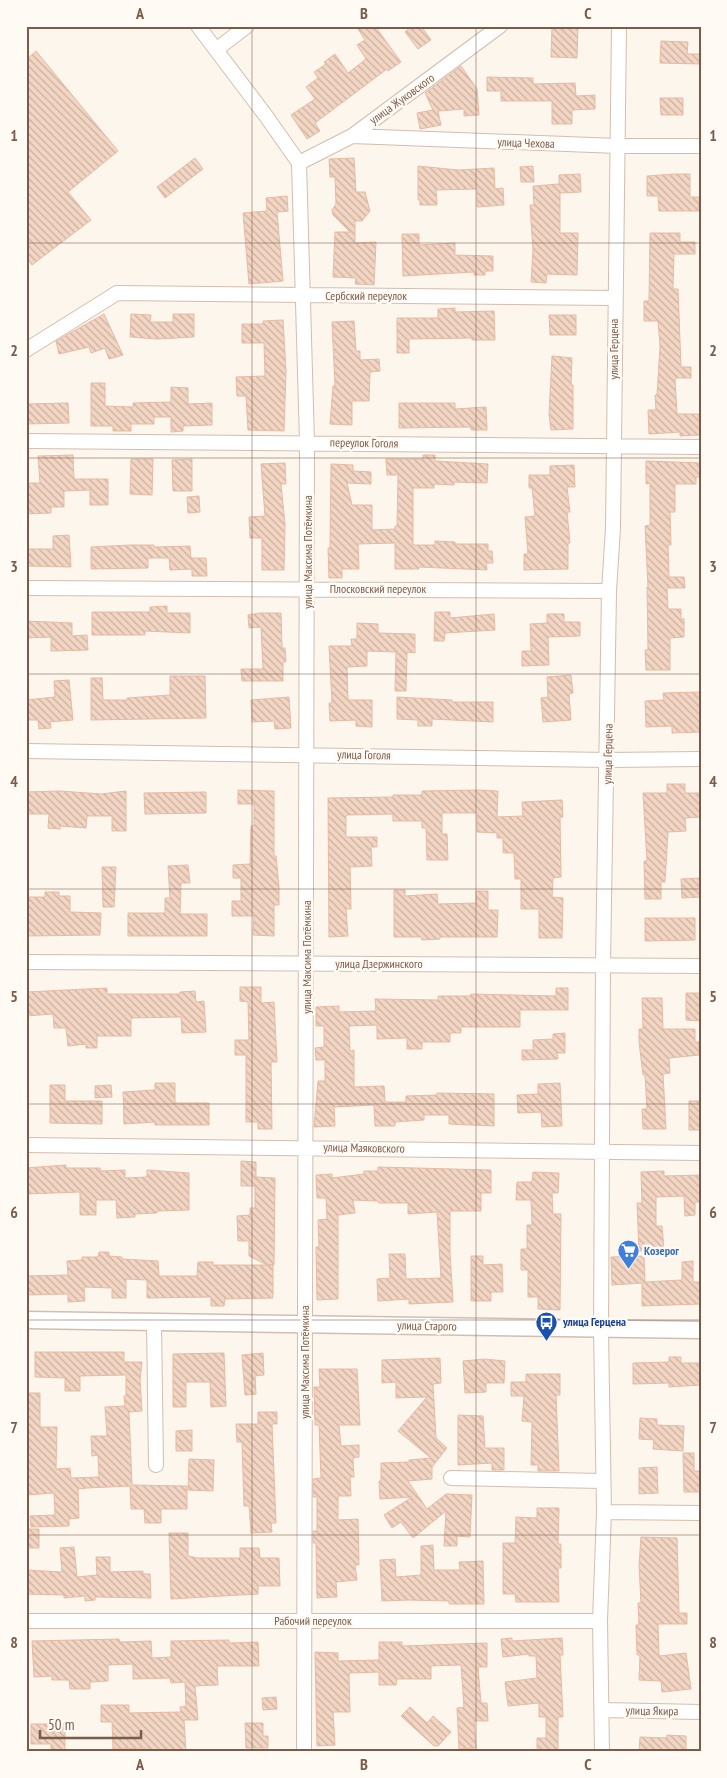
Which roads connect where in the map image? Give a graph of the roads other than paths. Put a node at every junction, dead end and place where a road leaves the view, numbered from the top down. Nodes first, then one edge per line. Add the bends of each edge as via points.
1 (198, 26) edge
2 (247, 26) edge
3 (500, 26) edge
4 (619, 26) edge
5 (216, 49) junction
6 (352, 136) junction
7 (618, 146) junction
8 (701, 146) edge
9 (299, 163) junction
10 (303, 295) junction
11 (614, 298) junction
12 (26, 350) edge
13 (26, 441) edge
14 (307, 442) junction
15 (613, 446) junction
16 (701, 447) edge
17 (26, 588) edge
18 (308, 588) junction
19 (609, 590) junction
20 (26, 751) edge
21 (308, 754) junction
22 (608, 760) junction
23 (701, 760) edge
24 (26, 962) edge
25 (306, 964) junction
26 (603, 965) junction
27 (701, 966) edge
28 (26, 1145) edge
29 (306, 1147) junction
30 (603, 1153) junction
31 (701, 1153) edge
32 (26, 1320) edge
33 (154, 1322) junction
34 (305, 1324) junction
35 (601, 1330) junction
36 (701, 1330) edge
37 (156, 1464) dead end
38 (451, 1478) dead end
39 (602, 1481) junction
40 (604, 1512) junction
41 (701, 1513) edge
42 (26, 1621) edge
43 (304, 1621) junction
44 (600, 1621) junction
45 (603, 1710) junction
46 (701, 1712) edge
47 (304, 1752) edge
48 (602, 1752) edge

1 - 5 street
2 - 5 street
3 - 6 street, улица Жуковского
4 - 7 street, улица Герцена
5 - 9 street
6 - 7 street, улица Чехова
6 - 9 street, улица Жуковского
7 - 8 street, улица Чехова
7 - 11 street, улица Герцена
9 - 10 street, улица Максима Потёмкина
10 - 11 street, Сербский переулок
10 - 12 street, Сербский переулок via 117,293
10 - 14 street, улица Максима Потёмкина
11 - 15 street, улица Герцена
13 - 14 street, переулок Гоголя
14 - 15 street, переулок Гоголя
14 - 18 street, улица Максима Потёмкина
15 - 16 street, переулок Гоголя
15 - 19 street, улица Герцена
17 - 18 street, Плосковский переулок
18 - 19 street, Плосковский переулок
18 - 21 street, улица Максима Потёмкина
19 - 22 street, улица Герцена
20 - 21 street, улица Гоголя
21 - 22 street, улица Гоголя
21 - 25 street, улица Максима Потёмкина
22 - 23 street, улица Гоголя
22 - 26 street, улица Герцена
24 - 25 street, улица Дзержинского
25 - 26 street, улица Дзержинского
25 - 29 street, улица Максима Потёмкина
26 - 27 street, улица Дзержинского
26 - 30 street, улица Герцена
28 - 29 street, улица Маяковского
29 - 30 street, улица Маяковского
29 - 34 street, улица Максима Потёмкина
30 - 31 street, улица Маяковского
30 - 35 street, улица Герцена
32 - 33 street, улица Старого
33 - 34 street, улица Старого
33 - 37 street
34 - 35 street, улица Старого
34 - 43 street, улица Максима Потёмкина
35 - 36 street, улица Старого
35 - 39 street, улица Герцена
38 - 39 street
39 - 40 street, улица Герцена
40 - 41 street
40 - 44 street, улица Герцена
42 - 43 street, Рабочий переулок
43 - 44 street, Рабочий переулок
43 - 47 street, улица Максима Потёмкина
44 - 45 street, улица Герцена
45 - 46 street, улица Якира
45 - 48 street, улица Герцена

